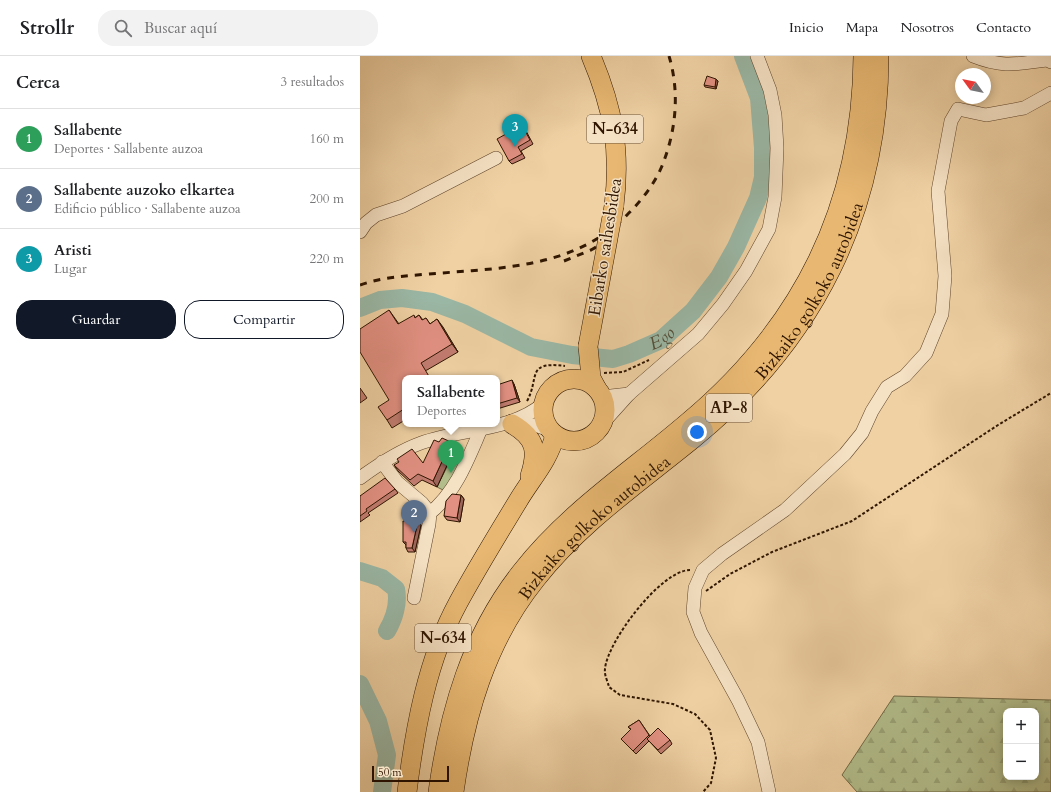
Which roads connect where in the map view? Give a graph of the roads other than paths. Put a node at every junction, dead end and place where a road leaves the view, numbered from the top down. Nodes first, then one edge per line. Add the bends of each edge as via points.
1 (591, 56) edge
2 (758, 56) edge
3 (863, 56) edge
4 (879, 56) edge
5 (973, 56) edge
6 (1051, 62) edge
7 (1051, 93) edge
8 (496, 158) dead end
9 (360, 232) edge
10 (585, 372) junction
11 (629, 394) junction
12 (543, 404) junction
13 (510, 424) junction
14 (602, 424) junction
15 (500, 426) edge
16 (493, 427) edge
17 (481, 429) junction
18 (552, 432) junction
19 (581, 440) junction
20 (382, 462) junction
21 (535, 476) junction
22 (360, 478) edge
23 (519, 500) junction
24 (430, 513) junction
25 (414, 598) dead end
26 (465, 695) junction
27 (452, 750) junction
28 (407, 792) edge
29 (438, 792) edge
30 (454, 792) edge
31 (770, 792) edge

1 - 10 highway, Eibarko saihesbidea / N-634, bridge via 609,102 614,124 618,176
2 - 11 street via 770,90 775,115 775,197 769,229 746,270 698,334
3 - 26 highway, Bizkaiko golkoko autobidea / AP-8 via 860,114 852,162 837,216 816,266 796,301 749,365 721,393 578,512 522,571 488,622 472,655
4 - 26 highway, Bizkaiko golkoko autobidea / AP-8 via 876,118 867,168 842,244 831,271 810,309 774,360 733,405 588,523 558,553 535,580 504,625 487,660
5 - 6 street via 1009,66 1047,60
7 - 31 street via 1024,108 986,115 958,109 951,121 938,191 946,276 942,314 926,353 905,376 887,388 862,433 845,454 785,510 703,570 695,588 693,612 701,633 758,742
8 - 9 street via 410,203 376,215
10 - 11 street
10 - 12 highway via 550,391
10 - 14 highway, N-634 via 605,406
11 - 14 street
12 - 13 street via 534,412
12 - 18 highway via 543,413
13 - 15 street
13 - 18 street via 535,425
13 - 23 highway via 528,436 536,453
14 - 19 highway via 597,431
16 - 17 street
17 - 20 street via 422,443
17 - 24 street via 452,490
18 - 19 highway via 572,441
18 - 21 highway via 548,455
19 - 21 highway
20 - 22 street
20 - 24 street via 397,482
21 - 23 highway, N-634
23 - 28 highway, N-634 via 458,604 439,647 424,694 413,742
24 - 25 street
26 - 27 highway, AP-8
27 - 29 highway, AP-8
27 - 30 highway, AP-8

